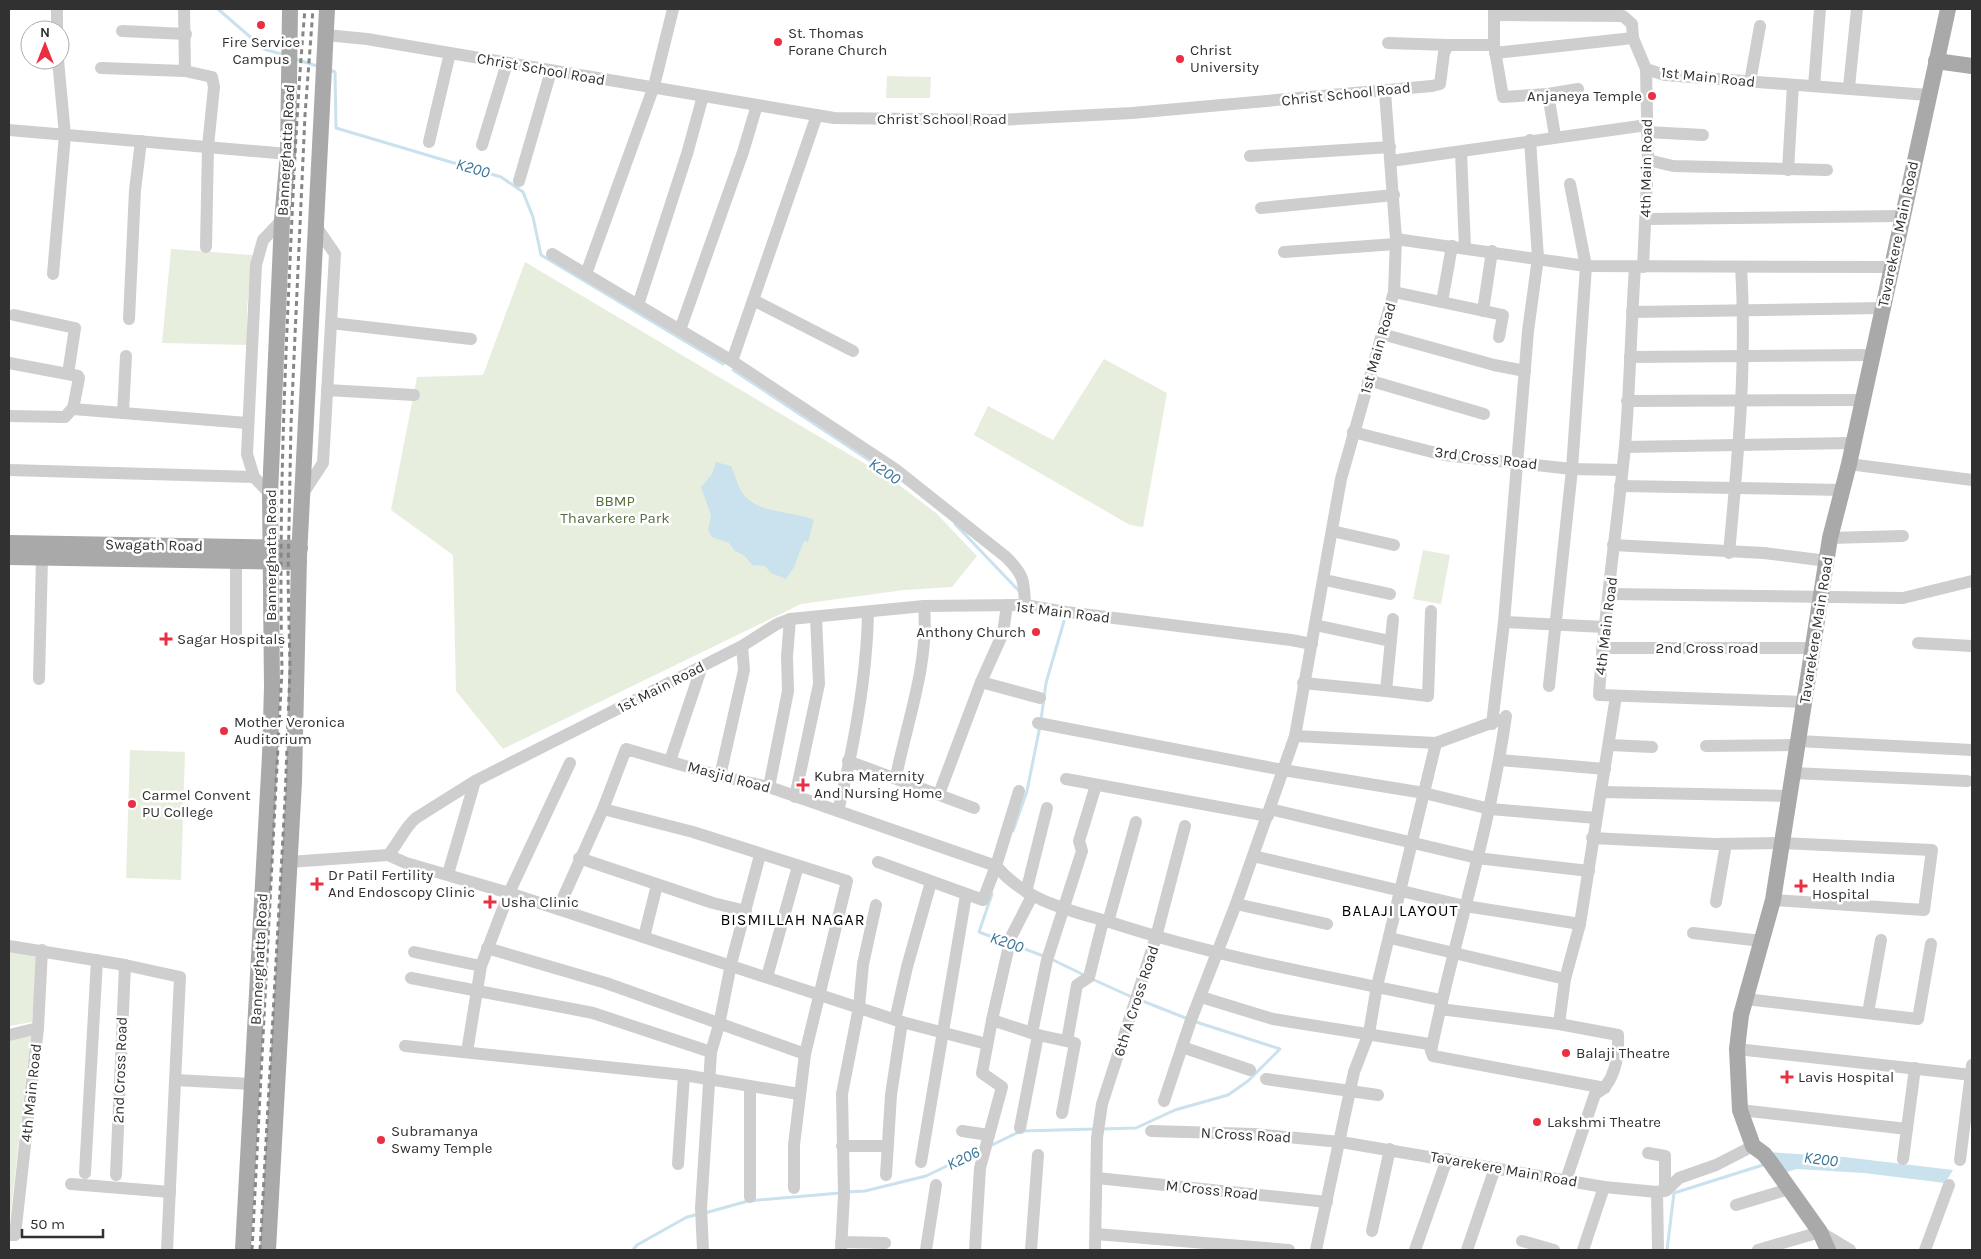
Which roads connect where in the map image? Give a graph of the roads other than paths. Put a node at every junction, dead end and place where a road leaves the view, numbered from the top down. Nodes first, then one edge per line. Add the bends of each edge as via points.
1 (184, 9) edge
2 (290, 9) edge
3 (327, 9) edge
4 (673, 9) edge
5 (1820, 9) edge
6 (1857, 9) edge
7 (1948, 9) edge
8 (1494, 12) edge
9 (1760, 26) dead end
10 (122, 31) dead end
11 (186, 34) junction
12 (326, 34) junction
13 (1633, 38) junction
14 (1388, 43) dead end
15 (1448, 45) junction
16 (1495, 49) junction
17 (450, 53) junction
18 (1937, 57) junction
19 (1972, 57) edge
20 (507, 63) junction
21 (1972, 66) edge
22 (101, 68) dead end
23 (59, 70) edge
24 (551, 70) junction
25 (1646, 70) junction
26 (185, 71) junction
27 (1750, 82) junction
28 (1793, 85) junction
29 (654, 86) junction
30 (1814, 86) junction
31 (1848, 88) junction
32 (1578, 89) dead end
33 (1490, 91) dead end
34 (1385, 92) junction
35 (1548, 94) junction
36 (1928, 95) junction
37 (703, 96) junction
38 (1502, 97) junction
39 (757, 105) junction
40 (817, 115) junction
41 (1647, 128) junction
42 (9, 130) edge
43 (65, 135) junction
44 (1702, 135) dead end
45 (1556, 136) junction
46 (1530, 140) junction
47 (141, 141) junction
48 (429, 142) dead end
49 (482, 145) dead end
50 (208, 146) junction
51 (1390, 147) junction
52 (1460, 152) junction
53 (288, 154) junction
54 (1250, 156) dead end
55 (1648, 160) junction
56 (1391, 161) junction
57 (1788, 170) junction
58 (1827, 170) dead end
59 (519, 181) dead end
60 (1570, 184) dead end
61 (1394, 195) junction
62 (1261, 208) dead end
63 (1902, 216) junction
64 (1646, 219) junction
65 (282, 220) junction
66 (315, 225) junction
67 (1396, 241) junction
68 (206, 247) dead end
69 (1459, 247) junction
70 (1492, 251) junction
71 (1284, 252) dead end
72 (552, 254) dead end
73 (1538, 258) junction
74 (1586, 266) junction
75 (1639, 267) junction
76 (1741, 267) junction
77 (1891, 267) junction
78 (53, 274) dead end
79 (586, 274) junction
80 (1394, 292) junction
81 (753, 300) junction
82 (1442, 302) junction
83 (638, 305) junction
84 (1882, 308) junction
85 (1483, 311) junction
86 (1632, 312) junction
87 (1744, 312) junction
88 (14, 315) dead end
89 (129, 319) dead end
90 (331, 323) junction
91 (680, 330) junction
92 (1382, 334) junction
93 (1499, 337) dead end
94 (471, 339) dead end
95 (853, 352) dead end
96 (1872, 355) junction
97 (126, 356) dead end
98 (1744, 356) junction
99 (1630, 357) junction
100 (732, 361) junction
101 (9, 363) edge
102 (1525, 370) junction
103 (68, 374) junction
104 (1368, 380) junction
105 (327, 390) junction
106 (414, 395) dead end
107 (1863, 400) junction
108 (1627, 401) junction
109 (1741, 402) junction
110 (72, 409) junction
111 (123, 413) junction
112 (1484, 414) dead end
113 (9, 416) edge
114 (246, 423) junction
115 (1353, 432) junction
116 (1853, 443) junction
117 (1739, 444) junction
118 (1624, 447) junction
119 (1518, 462) junction
120 (1849, 464) junction
121 (1572, 469) junction
122 (9, 470) edge
123 (1621, 470) junction
124 (254, 476) junction
125 (1972, 480) edge
126 (1620, 486) junction
127 (1735, 490) junction
128 (1843, 490) junction
129 (270, 494) junction
130 (302, 495) junction
131 (1332, 531) junction
132 (1903, 536) dead end
133 (1830, 538) junction
134 (9, 542) edge
135 (1394, 545) dead end
136 (1613, 545) junction
137 (187, 552) junction
138 (1729, 552) junction
139 (271, 554) junction
140 (300, 555) junction
141 (9, 557) edge
142 (42, 558) junction
143 (236, 561) junction
144 (1827, 561) junction
145 (1325, 580) junction
146 (1972, 581) edge
147 (1390, 594) dead end
148 (1609, 594) junction
149 (1821, 598) junction
150 (1007, 605) junction
151 (1025, 605) junction
152 (924, 606) junction
153 (1431, 611) dead end
154 (868, 612) junction
155 (816, 617) junction
156 (1393, 618) dead end
157 (790, 620) junction
158 (1504, 622) junction
159 (1315, 625) junction
160 (1554, 625) junction
161 (1604, 627) junction
162 (236, 640) dead end
163 (1390, 641) junction
164 (1918, 643) dead end
165 (1312, 644) junction
166 (742, 646) junction
167 (1972, 646) edge
168 (1602, 648) junction
169 (1813, 648) junction
170 (702, 666) junction
171 (38, 679) dead end
172 (981, 682) junction
173 (1303, 683) junction
174 (1549, 686) dead end
175 (1386, 691) junction
176 (1616, 696) junction
177 (1040, 698) dead end
178 (1804, 702) junction
179 (1038, 723) dead end
180 (1492, 724) junction
181 (1296, 736) junction
182 (1436, 743) junction
183 (1798, 743) junction
184 (1610, 745) junction
185 (1706, 746) dead end
186 (1652, 747) dead end
187 (1972, 750) edge
188 (1500, 760) junction
189 (848, 761) junction
190 (670, 762) junction
191 (570, 763) dead end
192 (1605, 769) junction
193 (1283, 770) junction
194 (1793, 773) junction
195 (720, 776) junction
196 (896, 777) junction
197 (1066, 780) dead end
198 (475, 781) junction
199 (1967, 781) dead end
200 (1096, 785) junction
201 (769, 787) junction
202 (1019, 791) dead end
203 (1602, 792) junction
204 (1424, 793) junction
205 (939, 794) junction
206 (795, 796) junction
207 (1789, 796) junction
208 (974, 808) dead end
209 (1047, 808) dead end
210 (603, 809) junction
211 (1490, 810) junction
212 (838, 811) junction
213 (1269, 812) junction
214 (1596, 818) junction
215 (1136, 822) dead end
216 (1185, 826) dead end
217 (1592, 838) junction
218 (1781, 843) junction
219 (1412, 844) junction
220 (1726, 844) junction
221 (388, 855) junction
222 (760, 855) junction
223 (1252, 856) junction
224 (579, 858) junction
225 (1477, 858) junction
226 (266, 860) junction
227 (289, 862) junction
228 (878, 862) dead end
229 (798, 866) junction
230 (996, 866) junction
231 (1589, 871) junction
232 (448, 874) junction
233 (931, 882) junction
234 (657, 885) junction
235 (1402, 890) junction
236 (509, 893) junction
237 (1029, 894) junction
238 (966, 895) junction
239 (1773, 900) junction
240 (1716, 902) dead end
241 (1236, 904) junction
242 (876, 905) dead end
243 (1465, 906) junction
244 (558, 909) junction
245 (1062, 909) junction
246 (746, 911) junction
247 (1105, 921) junction
248 (1327, 924) dead end
249 (1580, 924) junction
250 (1693, 933) dead end
251 (644, 936) junction
252 (1156, 937) junction
253 (1390, 938) junction
254 (1881, 940) dead end
255 (1761, 941) junction
256 (1931, 944) dead end
257 (9, 946) edge
258 (488, 948) junction
259 (42, 950) junction
260 (414, 952) dead end
261 (1217, 954) junction
262 (1454, 954) junction
263 (97, 960) junction
264 (730, 964) junction
265 (125, 965) junction
266 (481, 966) junction
267 (767, 977) junction
268 (410, 978) dead end
269 (1565, 979) junction
270 (1377, 986) junction
271 (476, 990) junction
272 (818, 994) junction
273 (1201, 997) junction
274 (1745, 999) junction
275 (1441, 1005) junction
276 (859, 1008) junction
277 (1868, 1013) junction
278 (992, 1020) junction
279 (899, 1021) junction
280 (1559, 1024) junction
281 (719, 1025) junction
282 (38, 1028) junction
283 (1369, 1033) junction
284 (942, 1034) junction
285 (1035, 1034) junction
286 (9, 1035) edge
287 (1067, 1041) junction
288 (987, 1044) junction
289 (405, 1046) dead end
290 (1182, 1046) junction
291 (1738, 1049) junction
292 (1431, 1051) junction
293 (467, 1052) junction
294 (711, 1052) junction
295 (805, 1054) junction
296 (1915, 1068) junction
297 (1250, 1070) dead end
298 (1972, 1072) edge
299 (684, 1075) junction
300 (1266, 1079) dead end
301 (175, 1080) junction
302 (709, 1080) junction
303 (252, 1084) junction
304 (750, 1088) junction
305 (1606, 1088) junction
306 (1350, 1091) junction
307 (799, 1094) junction
308 (1378, 1096) dead end
309 (1164, 1101) dead end
310 (1740, 1110) junction
311 (1062, 1113) dead end
312 (1020, 1128) dead end
313 (1907, 1129) junction
314 (1151, 1131) dead end
315 (962, 1132) dead end
316 (989, 1135) junction
317 (1341, 1142) junction
318 (842, 1146) junction
319 (887, 1146) junction
320 (1390, 1150) junction
321 (1759, 1150) junction
322 (1648, 1153) dead end
323 (1038, 1155) dead end
324 (1447, 1159) junction
325 (1903, 1159) dead end
326 (1960, 1160) dead end
327 (921, 1162) dead end
328 (678, 1164) dead end
329 (1495, 1168) junction
330 (85, 1173) dead end
331 (116, 1175) dead end
332 (886, 1175) dead end
333 (1097, 1178) junction
334 (1566, 1180) junction
335 (1784, 1183) junction
336 (71, 1184) dead end
337 (936, 1185) dead end
338 (1949, 1185) dead end
339 (1604, 1186) junction
340 (794, 1188) dead end
341 (1663, 1191) junction
342 (170, 1192) junction
343 (750, 1197) dead end
344 (1327, 1202) junction
345 (1736, 1205) dead end
346 (1372, 1231) dead end
347 (1820, 1232) junction
348 (1096, 1234) junction
349 (12, 1235) edge
350 (1522, 1240) dead end
351 (885, 1243) dead end
352 (841, 1246) edge
353 (167, 1250) edge
354 (244, 1250) edge
355 (268, 1250) edge
356 (703, 1250) edge
357 (926, 1250) edge
358 (975, 1250) edge
359 (1031, 1250) edge
360 (1095, 1250) edge
361 (1289, 1250) edge
362 (1316, 1250) edge
363 (1416, 1250) edge
364 (1467, 1250) edge
365 (1554, 1250) edge
366 (1584, 1250) edge
367 (1658, 1250) edge
368 (1758, 1250) edge
369 (1828, 1250) edge
370 (1850, 1250) edge
371 (1925, 1250) edge

1 - 11 street
2 - 53 main road, Bannerghatta Road
3 - 12 main road
4 - 29 street
5 - 30 street
6 - 31 street
7 - 18 main road, Tavarekere Main Road
8 - 13 street, 1st Main Road via 1623,16 1632,24
8 - 16 street
9 - 27 street
10 - 11 street
11 - 26 street
12 - 17 street, Christ School Road
12 - 66 main road, Bannerghatta Road
13 - 16 street
13 - 25 street, 1st Main Road
14 - 15 street
15 - 16 street
15 - 34 street, Christ School Road via 1440,84
16 - 38 street
17 - 20 street, Christ School Road
17 - 48 street
18 - 19 main road
18 - 21 main road
18 - 36 main road, Tavarekere Main Road
20 - 24 street, Christ School Road
20 - 49 street
22 - 26 street
23 - 43 street
24 - 29 street, Christ School Road
24 - 59 street
25 - 27 street, 1st Main Road via 1666,75
25 - 41 street, 4th Main Road
26 - 50 street via 212,77
27 - 28 street, 1st Main Road
28 - 30 street, 1st Main Road
28 - 57 street
29 - 37 street, Christ School Road
29 - 79 street
30 - 31 street, 1st Main Road
31 - 36 street, 1st Main Road
32 - 35 street
33 - 38 street
34 - 40 street, Christ School Road via 1132,113 998,120
34 - 51 street, 1st Main Road
35 - 38 street
35 - 45 street
36 - 63 main road, Tavarekere Main Road
37 - 39 street, Christ School Road
37 - 83 street
39 - 40 street, Christ School Road
39 - 91 street
40 - 81 street
41 - 44 street
41 - 45 street
41 - 55 street, 4th Main Road
42 - 43 street
43 - 47 street
43 - 78 street
45 - 46 street
46 - 52 street
46 - 73 street
47 - 50 street
47 - 89 street via 135,190
50 - 53 street
50 - 68 street
51 - 54 street
51 - 56 street, 1st Main Road
52 - 56 street
52 - 69 street
53 - 65 main road, Bannerghatta Road
55 - 57 street via 1673,166
55 - 64 street, 4th Main Road
56 - 61 street, 1st Main Road
57 - 58 street
60 - 74 street
61 - 62 street
61 - 67 street, 1st Main Road
63 - 64 street
63 - 77 main road, Tavarekere Main Road
64 - 75 street, 4th Main Road
65 - 114 street via 263,240 256,265
65 - 129 main road, Bannerghatta Road
66 - 90 street via 335,254
66 - 130 main road, Bannerghatta Road
67 - 69 street
67 - 71 street
67 - 80 street, 1st Main Road
69 - 70 street
69 - 82 street
70 - 73 street
70 - 85 street
72 - 79 street
73 - 74 street
73 - 102 street
74 - 75 street
74 - 121 street
75 - 76 street
75 - 86 street, 4th Main Road
76 - 77 street
76 - 87 street
77 - 84 main road, Tavarekere Main Road
79 - 83 street
80 - 82 street
80 - 92 street, 1st Main Road
81 - 95 street
81 - 100 street
82 - 85 street
83 - 91 street
84 - 87 street
84 - 96 main road, Tavarekere Main Road
85 - 93 street via 1503,315
86 - 87 street
86 - 99 street, 4th Main Road
87 - 98 street
88 - 103 street via 75,328
90 - 94 street
90 - 105 street
91 - 100 street
92 - 102 street via 1494,365
92 - 104 street, 1st Main Road
96 - 98 street
96 - 107 main road, Tavarekere Main Road
97 - 111 street
98 - 99 street
98 - 109 street
99 - 108 street, 4th Main Road
100 - 151 street via 895,469 1006,557 1024,580
101 - 103 street
102 - 119 street
103 - 110 street via 79,378
104 - 112 street
104 - 115 street, 1st Main Road
105 - 106 street
105 - 130 street via 323,463
107 - 109 street
107 - 116 main road, Tavarekere Main Road
108 - 109 street
108 - 118 street, 4th Main Road
109 - 117 street
110 - 111 street
110 - 113 street via 65,417
111 - 114 street
114 - 124 street via 247,454
115 - 119 street, 3rd Cross Road via 1444,455
115 - 131 street, 1st Main Road
116 - 117 street
116 - 120 main road, Tavarekere Main Road
117 - 118 street
117 - 127 street
118 - 123 street, 4th Main Road
119 - 121 street, 3rd Cross Road
119 - 158 street
120 - 125 street
120 - 128 main road, Tavarekere Main Road
121 - 123 street, 3rd Cross Road
121 - 160 street
122 - 124 street
123 - 126 street, 4th Main Road
124 - 129 street
126 - 127 street
126 - 136 street, 4th Main Road
127 - 128 street
127 - 138 street
128 - 133 main road, Tavarekere Main Road
129 - 139 main road, Bannerghatta Road
130 - 140 main road, Bannerghatta Road
131 - 135 street
131 - 145 street, 1st Main Road
132 - 133 street
133 - 144 main road, Tavarekere Main Road
134 - 137 main road, Swagath Road
136 - 138 street
136 - 148 street, 4th Main Road
137 - 139 main road, Swagath Road
137 - 142 main road, Swagath Road
137 - 143 main road, Swagath Road
138 - 144 street
139 - 140 main road, Swagath Road
139 - 143 main road, Swagath Road
139 - 226 main road, Bannerghatta Road via 272,687
140 - 227 main road, Bannerghatta Road
141 - 142 main road, Swagath Road
142 - 171 street
143 - 162 street
144 - 149 main road, Tavarekere Main Road
145 - 147 street
145 - 159 street, 1st Main Road
146 - 149 street via 1903,598
148 - 149 street
148 - 161 street, 4th Main Road
149 - 169 main road, Tavarekere Main Road
150 - 151 street, 1st Main Road
150 - 152 street, 1st Main Road
150 - 172 street via 1003,633
151 - 165 street, 1st Main Road
152 - 154 street, 1st Main Road
152 - 196 street via 920,668
153 - 175 street via 1428,696
154 - 155 street, 1st Main Road
154 - 189 street via 862,689
155 - 157 street, 1st Main Road
155 - 206 street via 819,684
156 - 163 street
157 - 166 street, 1st Main Road via 777,624
157 - 201 street via 786,656 788,691
158 - 160 street
158 - 180 street
159 - 163 street
159 - 165 street, 1st Main Road
160 - 161 street
160 - 174 street
161 - 168 street, 4th Main Road
163 - 175 street
164 - 167 street
165 - 173 street
166 - 170 street, 1st Main Road
166 - 195 street via 744,670
168 - 169 street, 2nd Cross road
168 - 176 street, 4th Main Road via 1599,695
169 - 178 main road, Tavarekere Main Road
170 - 190 street
170 - 198 street, 1st Main Road
172 - 177 street
172 - 205 street
173 - 175 street
173 - 181 street
176 - 178 street
176 - 184 street, 4th Main Road
178 - 183 main road, Tavarekere Main Road
179 - 193 street
180 - 182 street
180 - 188 street via 1506,716
181 - 182 street
181 - 193 street
182 - 204 street
183 - 185 street
183 - 187 street
183 - 194 main road, Tavarekere Main Road
184 - 186 street
184 - 192 street, 4th Main Road
188 - 192 street
188 - 211 street
189 - 196 street
189 - 212 street
190 - 195 street, Masjid Road
190 - 210 street, Masjid Road via 626,749
191 - 236 street
192 - 203 street, 4th Main Road
193 - 204 street
193 - 213 street
194 - 199 street
194 - 207 main road, Tavarekere Main Road
195 - 201 street, Masjid Road
196 - 205 street
197 - 200 street
198 - 221 street, 1st Main Road via 416,818
198 - 232 street
200 - 213 street
200 - 245 street via 1079,841 1082,851
201 - 206 street, Masjid Road
202 - 230 street
203 - 207 street
203 - 214 street, 4th Main Road
204 - 211 street
204 - 219 street
205 - 208 street
206 - 212 street, Masjid Road
207 - 218 main road, Tavarekere Main Road
209 - 237 street
210 - 222 street via 693,832
210 - 224 street, Masjid Road
211 - 214 street
211 - 225 street
212 - 230 street, Masjid Road
213 - 219 street
213 - 223 street
214 - 217 street, 4th Main Road
215 - 247 street
216 - 252 street, 6th A Cross Road
217 - 220 street
217 - 231 street, 4th Main Road
218 - 220 street
218 - 239 main road, Tavarekere Main Road
218 - 239 street via 1932,850 1924,910
219 - 225 street
219 - 235 street
220 - 240 street
221 - 227 street
221 - 232 street
222 - 229 street
222 - 246 street
223 - 235 street
223 - 241 street
224 - 234 street
224 - 244 street, Masjid Road
225 - 231 street
225 - 243 street
226 - 227 main road
226 - 303 main road, Bannerghatta Road
227 - 355 main road, Bannerghatta Road
228 - 233 street
229 - 267 street
229 - 272 street via 846,881
230 - 237 street via 1005,877
230 - 238 street via 983,900
231 - 249 street, 4th Main Road
232 - 236 street
233 - 238 street
233 - 279 street via 907,967
234 - 246 street
234 - 251 street
235 - 243 street
235 - 253 street
236 - 244 street
236 - 258 street
237 - 245 street
237 - 278 street via 1011,936
238 - 284 street
239 - 255 main road, Tavarekere Main Road
241 - 248 street
241 - 261 street
242 - 276 street via 863,964
243 - 249 street
243 - 262 street
244 - 251 street
245 - 247 street
245 - 285 street via 1046,960
246 - 264 street
247 - 252 street
247 - 287 street via 1089,977 1078,985
249 - 269 street, 4th Main Road
250 - 255 street
251 - 264 street
252 - 261 street
252 - 333 street, 6th A Cross Road via 1102,1104 1097,1138
253 - 262 street
253 - 270 street
254 - 277 street
255 - 274 main road, Tavarekere Main Road
256 - 277 street via 1918,1019
257 - 259 street
258 - 266 street
258 - 281 street via 606,983
259 - 263 street
259 - 282 street, 4th Main Road
260 - 266 street
261 - 270 street
261 - 273 street
262 - 269 street
262 - 275 street
263 - 265 street
263 - 330 street
264 - 267 street
264 - 281 street
265 - 301 street via 180,977
265 - 331 street, 2nd Cross Road
266 - 271 street
267 - 272 street
268 - 271 street
269 - 280 street, 4th Main Road
270 - 275 street
270 - 283 street
271 - 293 street
271 - 294 street via 593,1013
272 - 276 street
272 - 295 street
273 - 283 street via 1272,1019
273 - 290 street
274 - 277 street
274 - 291 main road, Tavarekere Main Road
275 - 280 street
275 - 292 street
276 - 279 street
276 - 318 street via 842,1094
278 - 285 street
278 - 288 street
279 - 284 street
279 - 319 street
280 - 305 street via 1618,1035 1612,1073
281 - 294 street
281 - 295 street
282 - 286 street
282 - 349 street, 4th Main Road
283 - 292 street via 1429,1044
283 - 306 street
284 - 288 street
284 - 327 street
285 - 287 street
285 - 312 street
287 - 311 street via 1075,1043
288 - 316 street via 982,1073 1002,1087
289 - 293 street
290 - 297 street
290 - 309 street
291 - 296 street
291 - 310 main road, Tavarekere Main Road
292 - 305 street via 1433,1056
293 - 299 street
294 - 302 street
295 - 307 street
296 - 298 street
296 - 313 street
298 - 326 street
299 - 302 street
299 - 328 street
300 - 306 street
301 - 303 street
301 - 342 street
302 - 304 street
302 - 356 street via 701,1208
303 - 354 main road, Bannerghatta Road
304 - 307 street
304 - 343 street
305 - 334 street via 1595,1094
306 - 308 street
306 - 317 street
307 - 340 street
310 - 313 street
310 - 321 main road, Tavarekere Main Road
313 - 325 street
314 - 317 street, N Cross Road via 1254,1134
315 - 316 street
316 - 358 street via 980,1168
317 - 320 street, Tavarekere Main Road
317 - 344 street
318 - 319 street
318 - 352 street
319 - 332 street
320 - 324 street, Tavarekere Main Road
320 - 346 street
321 - 335 main road, Tavarekere Main Road
321 - 341 street via 1679,1178
322 - 341 street via 1665,1156
323 - 359 street
324 - 329 street, Tavarekere Main Road
324 - 363 street
329 - 334 street, Tavarekere Main Road
329 - 364 street
333 - 344 street, M Cross Road
333 - 348 street, 6th A Cross Road
334 - 339 street, Tavarekere Main Road
335 - 345 street
335 - 347 main road, Tavarekere Main Road
336 - 342 street
337 - 357 street
338 - 371 street
339 - 341 street, Tavarekere Main Road
339 - 366 street
341 - 367 street
342 - 353 street
344 - 362 street
347 - 368 street
347 - 369 main road, Tavarekere Main Road
347 - 370 street
348 - 360 street, 6th A Cross Road
348 - 361 street
350 - 365 street
351 - 352 street

